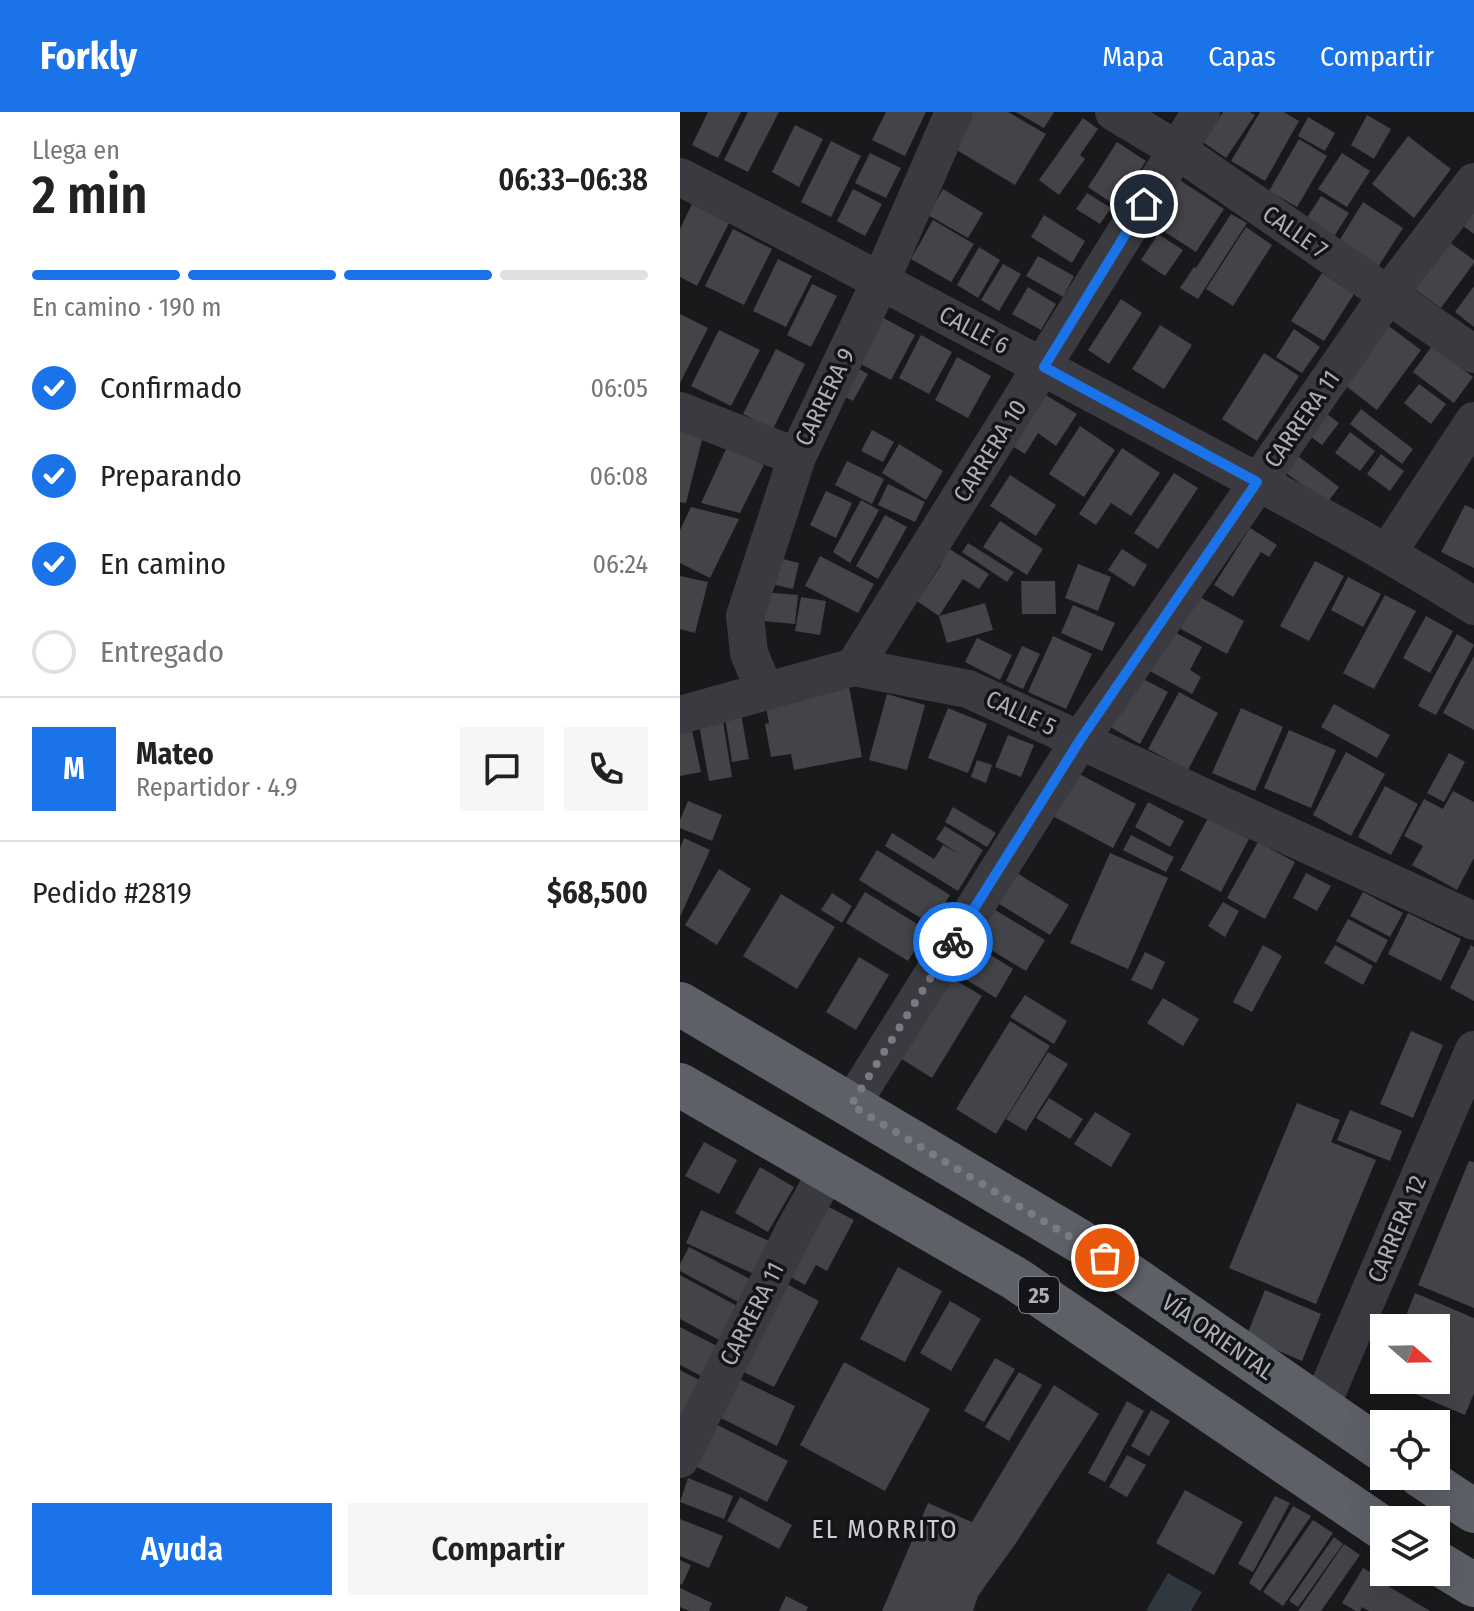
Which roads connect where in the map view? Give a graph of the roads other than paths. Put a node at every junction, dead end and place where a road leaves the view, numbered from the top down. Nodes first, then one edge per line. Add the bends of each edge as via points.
1 (954, 112) edge
2 (1114, 112) edge
3 (1201, 112) edge
4 (1177, 150) junction
5 (680, 177) edge
6 (1474, 182) edge
7 (881, 280) junction
8 (1387, 296) junction
9 (1474, 354) edge
10 (1044, 367) junction
11 (680, 411) edge
12 (1474, 421) edge
13 (797, 457) junction
14 (1257, 482) junction
15 (1388, 552) junction
16 (1474, 606) edge
17 (854, 667) junction
18 (765, 692) junction
19 (680, 715) edge
20 (1080, 740) junction
21 (1474, 921) edge
22 (680, 1004) edge
23 (1474, 1050) edge
24 (680, 1085) edge
25 (851, 1105) junction
26 (827, 1172) junction
27 (1320, 1408) junction
28 (1370, 1442) edge
29 (680, 1459) edge
30 (1442, 1490) edge
31 (1474, 1511) edge
32 (1370, 1519) edge
33 (1450, 1570) edge
34 (1474, 1585) edge

1 - 7 street, CARRERA 9
2 - 4 street, CALLE 7
3 - 4 street, CARRERA 10
4 - 8 street, CALLE 7
4 - 10 street, CARRERA 10
5 - 7 street, CALLE 6
6 - 8 street, CARRERA 11
7 - 10 street, CALLE 6
7 - 13 street, CARRERA 9
8 - 9 street, CALLE 7
8 - 14 street, CARRERA 11
10 - 14 street, CALLE 6
10 - 17 street, CARRERA 10
11 - 13 street
12 - 15 street
13 - 18 street, CARRERA 9 via 745,616 749,653
14 - 15 street, CALLE 6
14 - 20 street, CARRERA 11
15 - 16 street, CALLE 6
17 - 18 street, CALLE 5
17 - 20 street, CALLE 5 via 968,689
18 - 19 street, CALLE 5
20 - 21 street, CALLE 5
20 - 25 street, CARRERA 11
22 - 25 highway, VÍA ORIENTAL
23 - 27 street, CARRERA 12
24 - 26 highway, 25
25 - 27 highway, VÍA ORIENTAL via 1081,1242
26 - 29 street, CARRERA 11
26 - 32 highway, 25 via 1016,1279
27 - 28 highway, VÍA ORIENTAL
30 - 31 highway
33 - 34 highway

